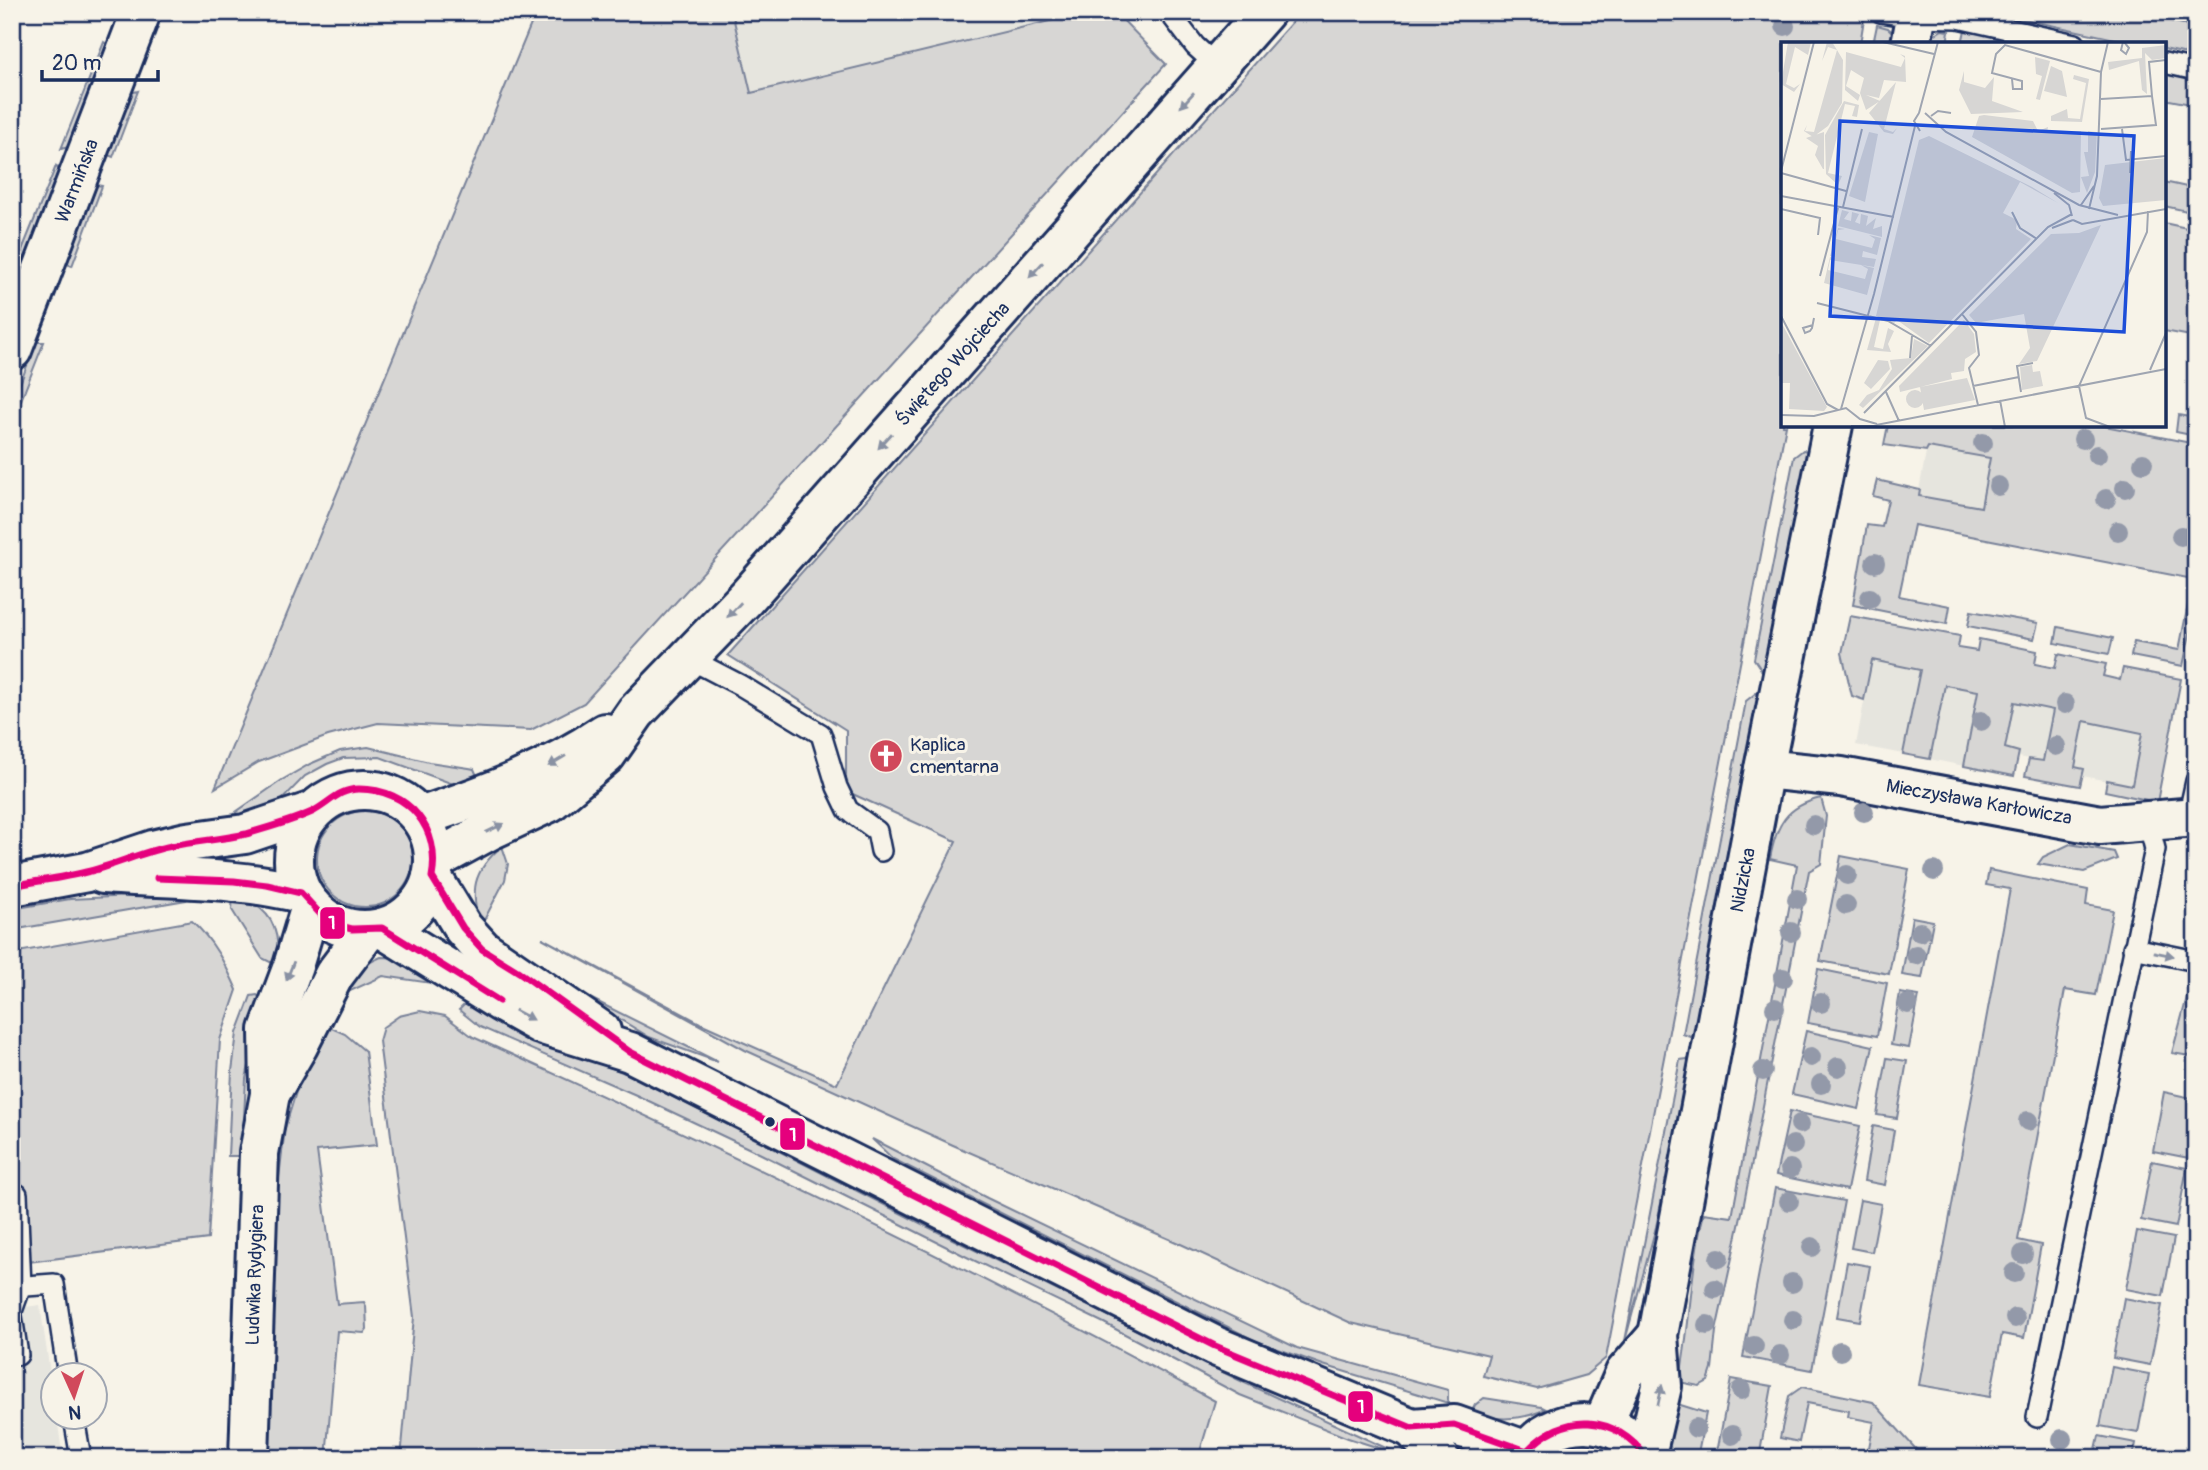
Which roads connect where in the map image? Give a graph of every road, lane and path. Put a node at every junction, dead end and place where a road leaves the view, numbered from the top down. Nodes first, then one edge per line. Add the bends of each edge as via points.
1 (141, 12) edge
2 (1169, 12) edge
3 (1265, 12) edge
4 (1906, 21) edge
5 (2067, 42) edge
6 (2166, 63) edge
7 (1217, 66) junction
8 (2196, 70) edge
9 (12, 350) edge
10 (1833, 427) edge
11 (688, 659) junction
12 (636, 712) junction
13 (1763, 769) junction
14 (2193, 805) edge
15 (313, 811) junction
16 (420, 817) junction
17 (2148, 821) junction
18 (881, 851) dead end
19 (433, 869) junction
20 (87, 872) junction
21 (12, 886) edge
22 (306, 900) junction
23 (375, 929) junction
24 (2133, 948) junction
25 (2196, 961) edge
26 (630, 1052) junction
27 (270, 1094) junction
28 (17, 1194) dead end
29 (16, 1287) edge
30 (12, 1313) edge
31 (1658, 1335) junction
32 (18, 1355) dead end
33 (66, 1362) edge
34 (2037, 1417) dead end
35 (1603, 1424) junction
36 (1412, 1428) junction
37 (76, 1432) edge
38 (1525, 1455) edge
39 (1647, 1456) edge
40 (81, 1458) edge
41 (249, 1458) edge
42 (1440, 1458) edge

1 - 9 street, Warmińska
2 - 7 lane
3 - 7 street, Świętego Wojciecha
4 - 5 lane via 1958,18
6 - 8 lane
7 -> 11 street, Świętego Wojciecha
10 - 13 street, Nidzicka
11 - 12 street, Świętego Wojciecha
11 - 18 lane via 821,734 848,810 877,831
12 -> 16 street via 541,771
19 -> 12 street via 490,830 550,802 606,755
13 - 17 street, Mieczysława Karłowicza via 1841,777 2101,825
13 - 31 street, Nidzicka
14 - 17 street, Mieczysława Karłowicza
15 - 16 street via 333,796 356,789 380,791 402,800
15 - 20 street via 245,834 153,850
15 - 22 street via 300,830 294,854 296,877
16 - 19 street via 431,837
17 - 24 lane via 2155,849
19 - 23 street via 426,894 414,909 400,921
19 - 26 street via 463,928 482,949
20 - 21 street
20 - 22 street via 267,885
22 - 23 street via 336,925
22 -> 27 street via 293,966 269,1030
23 -> 26 street via 540,1024
23 - 27 street via 334,975
24 -> 25 lane
24 - 34 lane
26 - 36 street via 1215,1346
27 - 41 street, Ludwika Rydygiera via 259,1153
28 - 29 lane
29 - 30 lane
29 - 33 lane via 54,1284
30 - 32 lane
31 - 35 street via 1625,1374
39 -> 31 street via 1662,1386
35 - 38 street via 1560,1426 1542,1436
35 - 39 street via 1621,1432
36 - 38 street via 1454,1425
36 - 42 street
37 - 40 lane

